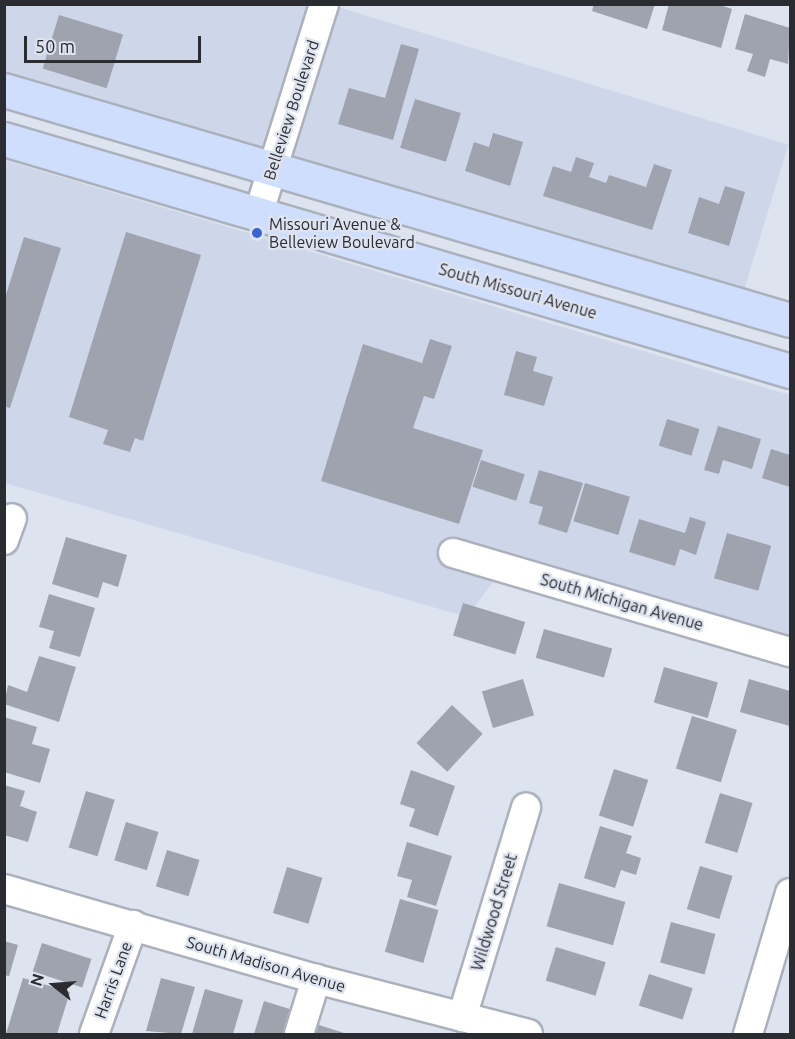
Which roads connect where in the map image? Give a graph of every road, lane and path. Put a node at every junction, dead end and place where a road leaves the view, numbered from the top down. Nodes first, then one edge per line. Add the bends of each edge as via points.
1 (324, 4) edge
2 (4, 90) edge
3 (4, 139) edge
4 (272, 168) junction
5 (258, 215) junction
6 (790, 320) edge
7 (790, 371) edge
8 (453, 553) dead end
9 (790, 652) edge
10 (526, 808) dead end
11 (4, 889) edge
12 (790, 893) edge
13 (133, 926) junction
14 (782, 954) edge
15 (316, 979) junction
16 (462, 1017) junction
17 (94, 1035) edge
18 (299, 1035) edge
19 (528, 1035) edge
20 (748, 1035) edge

1 - 4 street, Belleview Boulevard
2 - 4 main road
3 - 5 main road, South Missouri Avenue
4 - 5 street, Belleview Boulevard
4 - 6 main road
5 - 7 main road, South Missouri Avenue
8 - 9 street, South Michigan Avenue
10 - 16 street, Wildwood Street
11 - 13 street, South Madison Avenue
12 - 14 street
13 - 15 street, South Madison Avenue
13 - 17 street, Harris Lane
14 - 20 street
15 - 16 street, South Madison Avenue
15 - 18 street
16 - 19 street, South Madison Avenue

